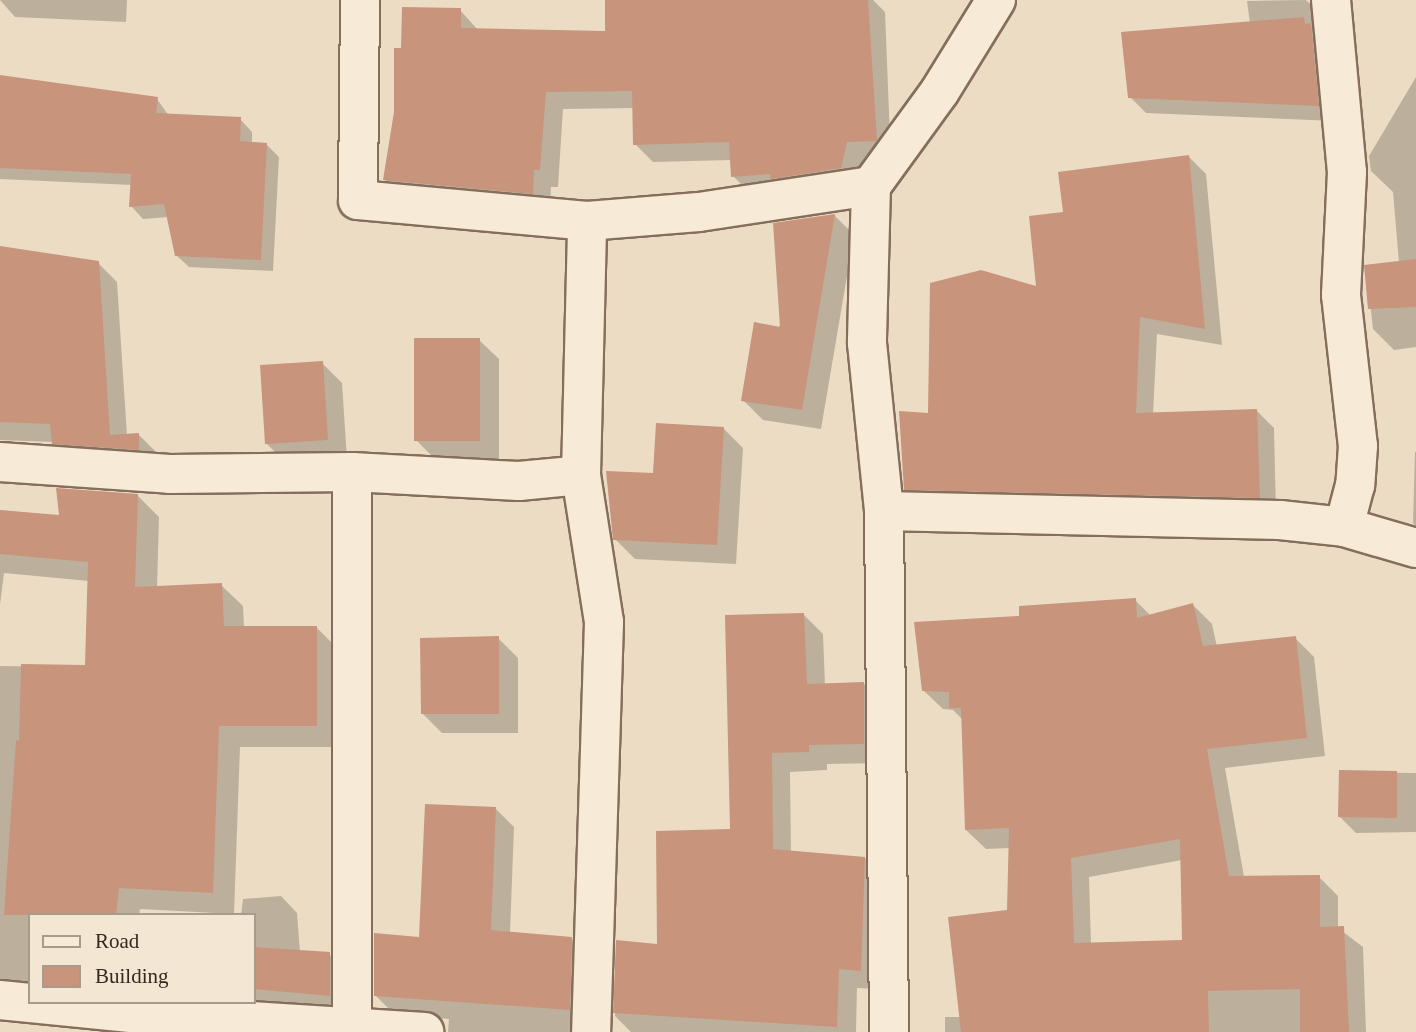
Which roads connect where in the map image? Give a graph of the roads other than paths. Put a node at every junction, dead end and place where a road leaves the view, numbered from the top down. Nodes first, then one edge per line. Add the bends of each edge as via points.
1 (360, 0) edge
2 (996, 0) edge
3 (1331, 0) edge
4 (871, 186) junction
5 (587, 221) junction
6 (0, 462) edge
7 (352, 472) junction
8 (581, 474) junction
9 (884, 511) junction
10 (1344, 527) junction
11 (1416, 548) edge
12 (0, 1000) edge
13 (139, 1023) edge
14 (352, 1027) junction
15 (424, 1032) edge
16 (592, 1032) edge
17 (889, 1032) edge

1 - 5 street via 358,200
2 - 4 street via 940,91
3 - 10 street via 1347,172 1341,295 1358,446 1355,485
4 - 5 street via 699,212
4 - 9 street via 867,343
5 - 8 street
6 - 7 street via 170,474
7 - 8 street via 519,481
7 - 14 street
8 - 16 street via 604,622
9 - 10 street via 1244,518
9 - 17 street
10 - 11 street
12 - 13 street
13 - 14 street
14 - 15 street

